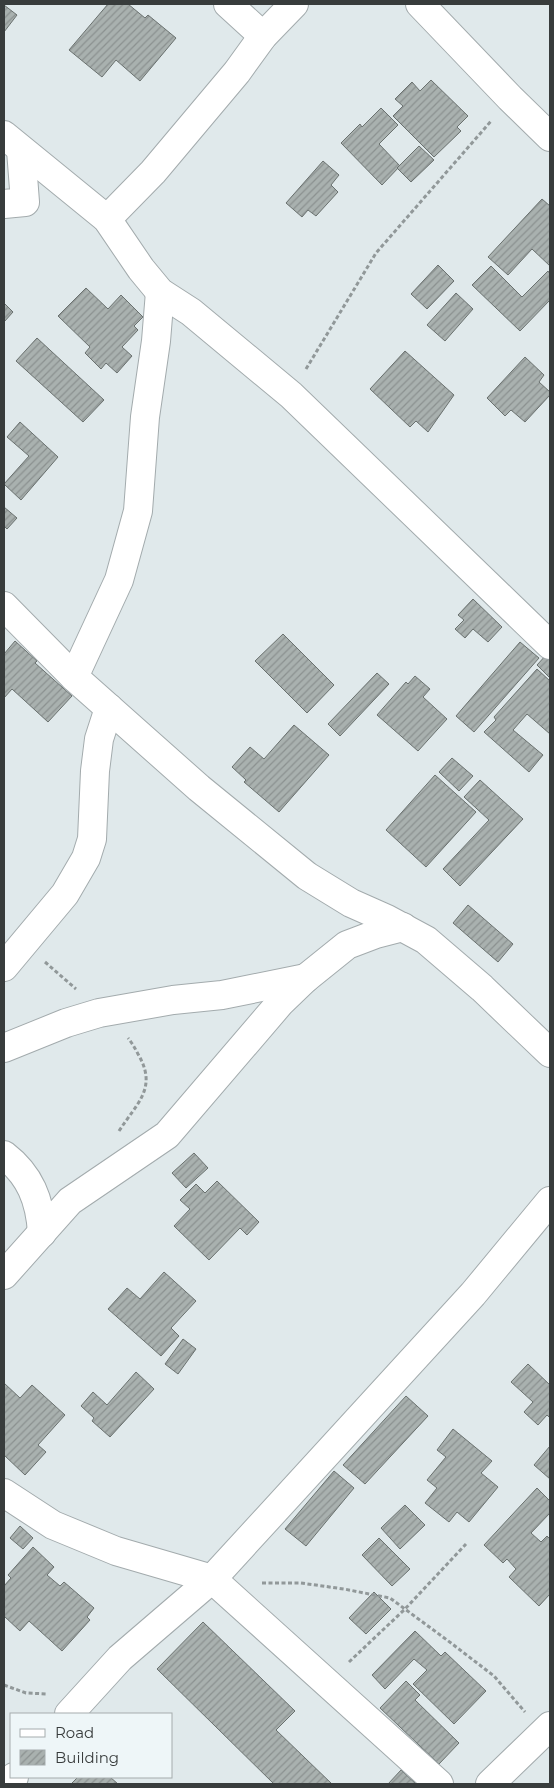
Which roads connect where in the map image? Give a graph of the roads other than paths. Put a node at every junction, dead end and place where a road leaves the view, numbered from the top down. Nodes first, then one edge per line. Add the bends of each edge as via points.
1 (228, 4) edge
2 (294, 4) edge
3 (420, 4) edge
4 (263, 36) junction
5 (550, 137) edge
6 (12, 142) edge
7 (4, 204) edge
8 (107, 219) junction
9 (160, 292) junction
10 (4, 606) edge
11 (550, 645) edge
12 (74, 677) junction
13 (109, 708) junction
14 (402, 927) junction
15 (4, 967) edge
16 (306, 978) junction
17 (4, 1048) edge
18 (550, 1053) edge
19 (4, 1155) edge
20 (550, 1201) edge
21 (42, 1233) junction
22 (5, 1272) edge
23 (4, 1493) edge
24 (217, 1583) junction
25 (76, 1706) edge
26 (546, 1730) edge
27 (439, 1784) edge
28 (490, 1784) edge

1 - 4 street
2 - 4 street
3 - 5 street
4 - 8 street via 153,172
6 - 7 street via 25,202
6 - 8 street
8 - 9 street
9 - 11 street via 191,312 290,395
9 - 12 street via 138,511 119,580
10 - 12 street
12 - 13 street
13 - 14 street via 199,788 307,876 351,903
13 - 15 street via 99,739 92,839 86,858 65,894
14 - 16 street via 347,945
14 - 18 street via 426,940
16 - 17 street via 222,996 173,1000 99,1013
16 - 21 street via 167,1135 70,1201
19 - 21 street via 25,1175 41,1217
20 - 24 street via 473,1294
21 - 22 street
23 - 24 street via 53,1525 116,1551
24 - 25 street via 120,1658
24 - 27 street
26 - 28 street

